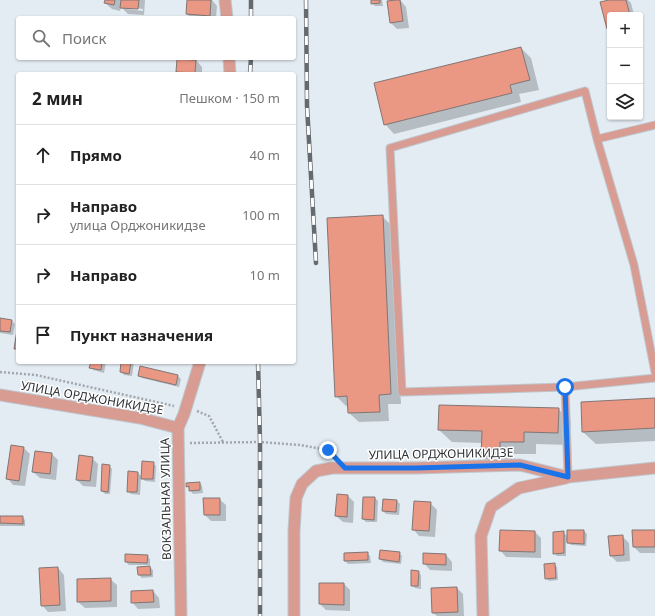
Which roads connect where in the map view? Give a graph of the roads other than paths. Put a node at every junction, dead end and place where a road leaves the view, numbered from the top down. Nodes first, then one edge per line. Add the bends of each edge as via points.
1 (225, 0) edge
2 (227, 16) edge
3 (229, 60) edge
4 (230, 72) edge
5 (654, 128) edge
6 (597, 139) junction
7 (199, 364) edge
8 (655, 372) edge
9 (655, 378) edge
10 (565, 387) junction
11 (0, 395) edge
12 (178, 428) junction
13 (655, 468) edge
14 (568, 477) junction
15 (181, 616) edge
16 (294, 616) edge
17 (483, 616) edge

1 - 2 street
3 - 4 street
5 - 6 lane
6 - 8 lane via 634,265
6 - 10 lane via 585,91 390,148 402,392
7 - 12 street, ВОКЗАЛЬНАЯ УЛИЦА
9 - 10 lane
10 - 14 lane
11 - 12 street, УЛИЦА ОРДЖОНИКИДЗЕ via 140,418
12 - 15 street, ВОКЗАЛЬНАЯ УЛИЦА
13 - 14 street, УЛИЦА ОРДЖОНИКИДЗЕ
14 - 16 street, УЛИЦА ОРДЖОНИКИДЗЕ via 520,465 332,468 316,471 302,484 296,498
14 - 17 street via 519,488 490,507 481,536

